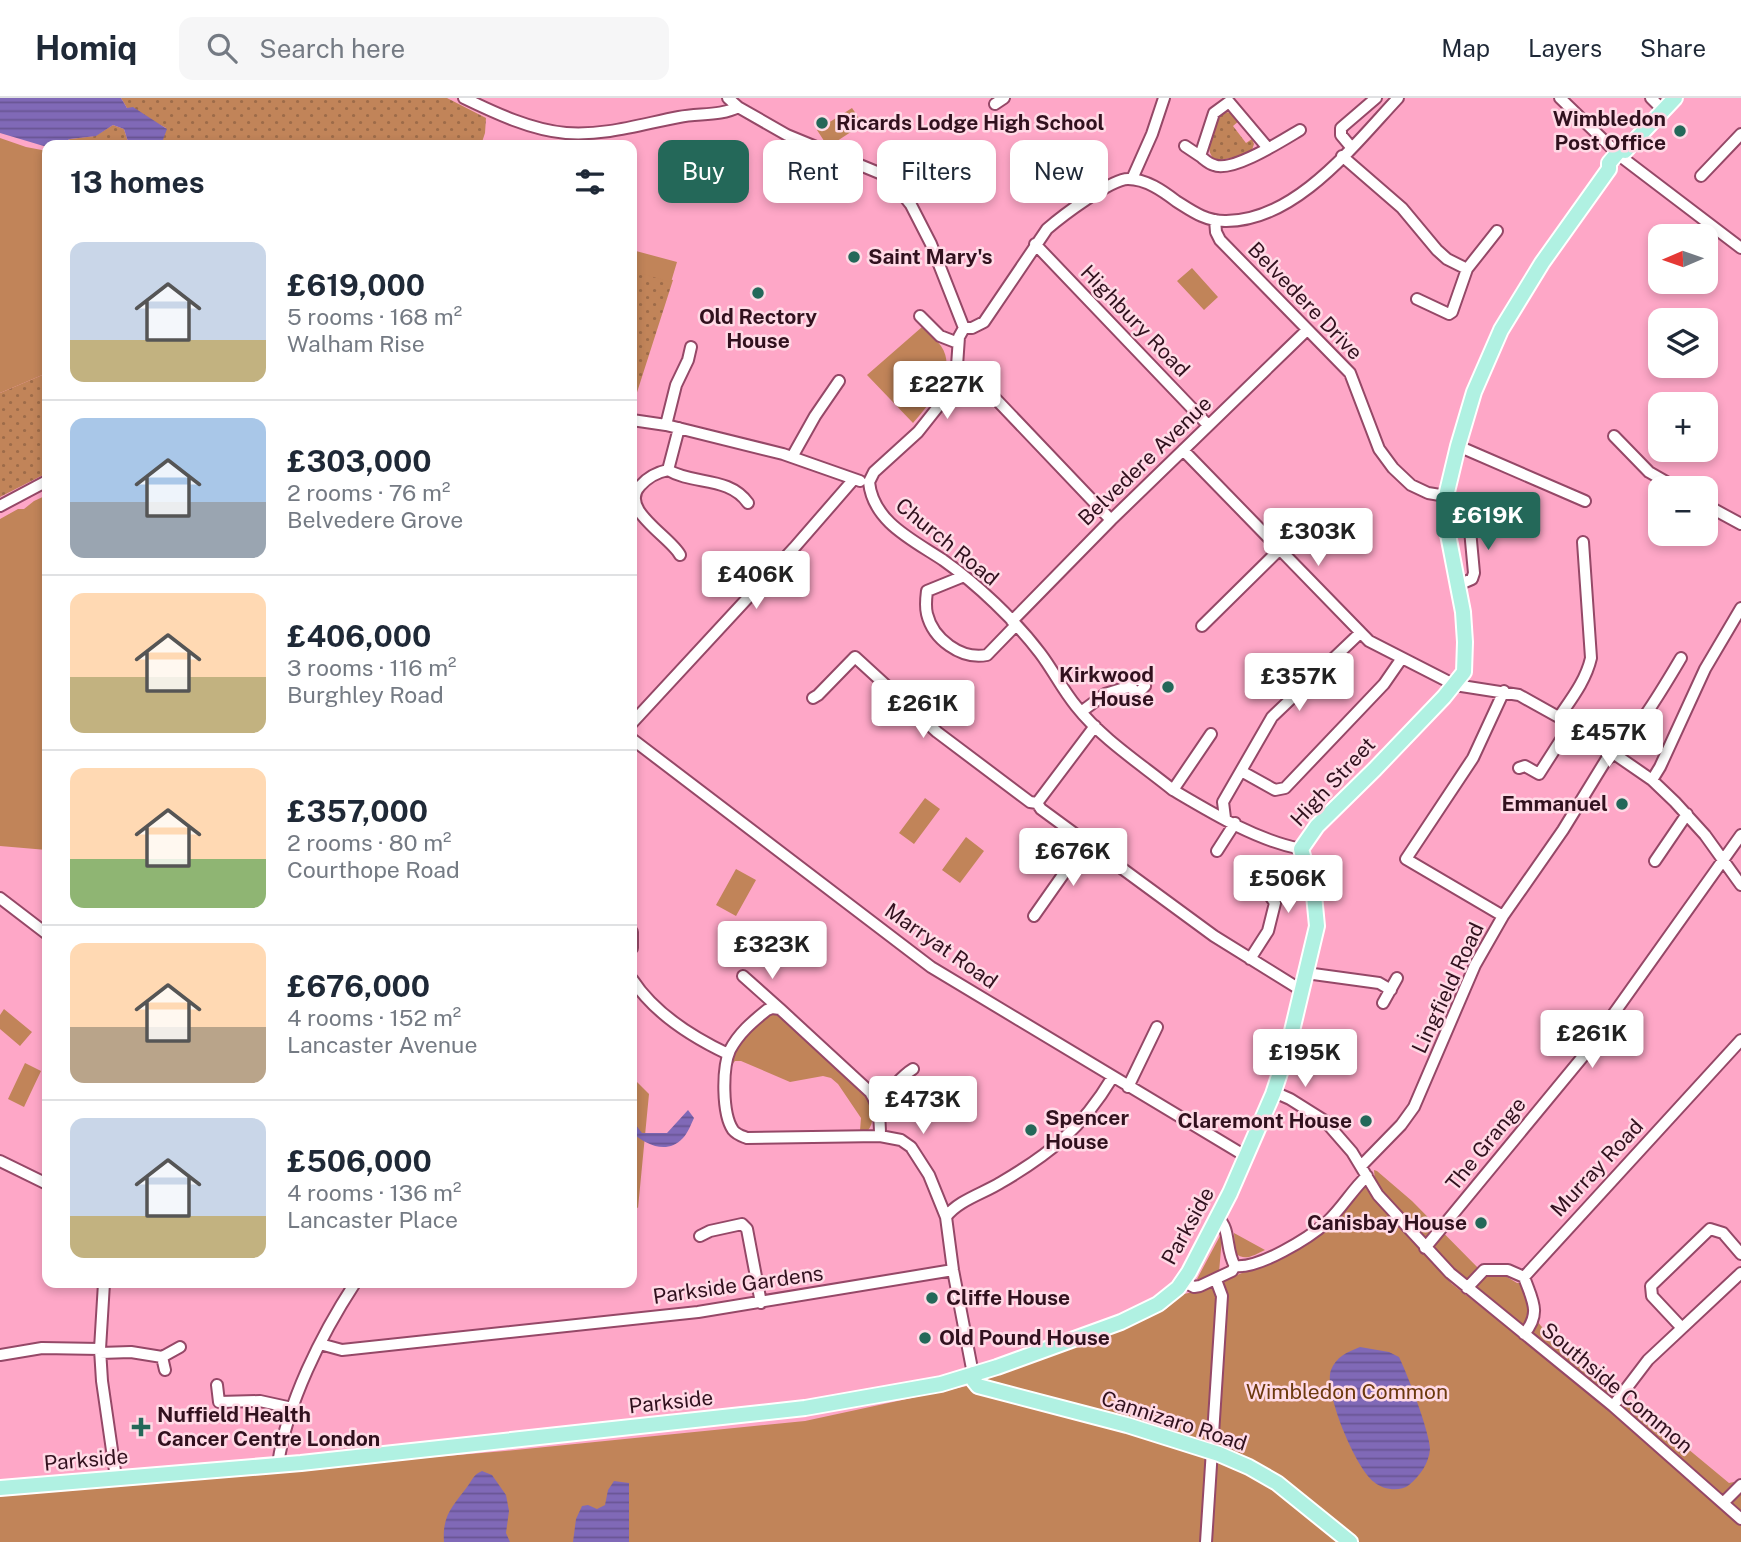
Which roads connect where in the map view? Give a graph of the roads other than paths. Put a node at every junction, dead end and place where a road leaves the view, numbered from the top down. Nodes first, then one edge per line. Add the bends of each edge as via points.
1 (464, 98) edge
2 (728, 98) edge
3 (1164, 98) edge
4 (1376, 98) edge
5 (1398, 98) edge
6 (1560, 98) edge
7 (1651, 98) edge
8 (1675, 98) edge
9 (1228, 100) edge
10 (738, 107) junction
11 (1664, 111) junction
12 (1300, 130) dead end
13 (1741, 134) edge
14 (1185, 146) dead end
15 (1267, 147) junction
16 (1351, 147) junction
17 (1622, 154) junction
18 (1200, 156) junction
19 (1342, 156) junction
20 (1701, 176) dead end
21 (1132, 179) junction
22 (1215, 220) junction
23 (1490, 235) dead end
24 (1035, 244) junction
25 (1741, 248) edge
26 (1467, 269) junction
27 (1416, 297) dead end
28 (920, 316) dead end
29 (964, 328) junction
30 (1307, 330) junction
31 (958, 344) junction
32 (691, 347) dead end
33 (671, 364) dead end
34 (957, 366) junction
35 (682, 370) junction
36 (839, 381) dead end
37 (637, 421) edge
38 (666, 425) junction
39 (1208, 425) junction
40 (679, 428) junction
41 (1614, 436) dead end
42 (1458, 446) junction
43 (1183, 450) junction
44 (792, 457) junction
45 (668, 470) junction
46 (1656, 476) edge
47 (854, 479) junction
48 (869, 482) junction
49 (42, 484) edge
50 (637, 489) edge
51 (748, 496) dead end
52 (1446, 496) junction
53 (1585, 500) dead end
54 (0, 506) edge
55 (637, 507) edge
56 (1718, 510) edge
57 (1462, 514) dead end
58 (1739, 519) edge
59 (1111, 520) junction
60 (1583, 542) dead end
61 (681, 548) dead end
62 (1279, 550) junction
63 (964, 576) junction
64 (1458, 586) junction
65 (1741, 608) edge
66 (1014, 623) junction
67 (1202, 626) dead end
68 (1359, 634) junction
69 (1402, 658) junction
70 (1681, 658) dead end
71 (1455, 685) junction
72 (1131, 686) dead end
73 (1504, 691) junction
74 (813, 698) dead end
75 (1081, 712) junction
76 (1559, 717) junction
77 (637, 718) edge
78 (1571, 724) junction
79 (1095, 726) junction
80 (1211, 734) dead end
81 (637, 742) edge
82 (1615, 753) junction
83 (1520, 768) dead end
84 (1241, 771) junction
85 (1652, 780) junction
86 (1173, 790) junction
87 (1037, 803) junction
88 (1687, 814) junction
89 (1230, 821) junction
90 (1741, 835) edge
91 (1086, 842) junction
92 (1301, 849) junction
93 (1217, 851) dead end
94 (1724, 859) junction
95 (1655, 861) dead end
96 (1254, 872) dead end
97 (1741, 885) edge
98 (0, 898) edge
99 (1034, 916) dead end
100 (1503, 916) junction
101 (42, 930) edge
102 (1250, 959) junction
103 (1306, 973) junction
104 (743, 976) dead end
105 (1397, 978) dead end
106 (637, 984) edge
107 (1301, 990) junction
108 (1391, 990) junction
109 (1383, 1003) dead end
110 (780, 1009) junction
111 (1157, 1027) dead end
112 (1741, 1040) edge
113 (728, 1054) junction
114 (913, 1069) dead end
115 (1112, 1078) junction
116 (1128, 1087) junction
117 (1274, 1092) junction
118 (876, 1101) junction
119 (880, 1136) junction
120 (1247, 1157) junction
121 (0, 1161) edge
122 (1364, 1171) junction
123 (42, 1182) edge
124 (946, 1217) junction
125 (1218, 1217) junction
126 (700, 1236) dead end
127 (1425, 1248) junction
128 (1741, 1254) edge
129 (1235, 1266) junction
130 (953, 1270) junction
131 (1741, 1273) edge
132 (1524, 1277) junction
133 (1216, 1280) junction
134 (1182, 1281) junction
135 (104, 1288) edge
136 (352, 1288) edge
137 (1467, 1288) junction
138 (761, 1303) junction
139 (1682, 1328) junction
140 (1524, 1334) junction
141 (320, 1344) junction
142 (180, 1347) dead end
143 (100, 1351) junction
144 (0, 1355) edge
145 (162, 1357) junction
146 (165, 1370) dead end
147 (973, 1374) junction
148 (217, 1385) dead end
149 (1613, 1406) junction
150 (292, 1408) junction
151 (1213, 1451) junction
152 (278, 1464) junction
153 (116, 1478) junction
154 (1741, 1485) edge
155 (0, 1488) edge
156 (1723, 1503) junction
157 (1741, 1519) edge
158 (1206, 1542) edge
159 (1350, 1542) edge

1 - 10 street via 513,119 566,133 610,131
2 - 10 street
3 - 21 street
4 - 16 street via 1341,128
5 - 16 street
6 - 17 street
7 - 11 street
8 - 11 main road
9 - 15 street
9 - 18 street via 1214,113
10 - 29 street via 787,135 889,177 911,205 931,244
11 - 17 main road
12 - 15 street
13 - 20 street
14 - 18 street
15 - 18 street via 1225,166 1214,166
16 - 19 street
17 - 25 street
17 - 42 main road via 1542,263 1501,330 1474,392
19 - 22 street via 1300,195 1273,211 1242,220
19 - 26 street via 1402,208 1437,250
21 - 22 street
21 - 24 street via 1115,183 1061,217
22 - 30 street, Belvedere Drive via 1220,240
23 - 26 street
24 - 29 street via 984,322
24 - 39 street, Highbury Road
26 - 27 street via 1449,314
28 - 31 street via 940,337
29 - 31 street
30 - 39 street, Belvedere Avenue
30 - 52 street, Belvedere Drive via 1350,373 1379,449 1393,468 1411,485
31 - 34 street
32 - 35 street
33 - 35 street
34 - 48 street via 941,403
34 - 59 street via 972,374
35 - 38 street
36 - 44 street
37 - 38 street
38 - 40 street
39 - 43 street, Belvedere Avenue
40 - 44 street
40 - 45 street
41 - 46 street
42 - 52 main road
42 - 53 street
43 - 59 street, Belvedere Avenue
43 - 62 street
44 - 47 street
45 - 50 street
45 - 51 street
47 - 48 street
47 - 77 street
48 - 63 street, Church Road via 873,502 883,516
49 - 54 street
52 - 64 main road
55 - 61 street
56 - 58 street
57 - 64 street via 1469,519 1474,573
59 - 66 street, Belvedere Avenue
60 - 76 street via 1591,658
62 - 67 street
62 - 68 street
63 - 66 street, Church Road
63 - 66 street via 928,591 926,612 944,640 962,654 980,656 990,653
64 - 71 main road via 1465,642 1464,672
65 - 85 street via 1703,672
66 - 75 street, Church Road
68 - 69 street
68 - 84 street via 1272,717
69 - 71 street
69 - 84 street via 1384,684 1285,788 1275,790
70 - 82 street, Lingfield Road
71 - 73 street
71 - 92 main road, High Street via 1317,825
72 - 75 street via 1105,694
73 - 76 street
73 - 100 street via 1473,758 1406,859
74 - 87 street via 858,654 941,735
75 - 79 street, Church Road
76 - 78 street
78 - 82 street
78 - 83 street via 1539,774
79 - 86 street, Church Road
79 - 87 street
80 - 86 street
81 - 115 street, Marryat Road via 920,959
82 - 85 street
82 - 100 street, Lingfield Road
84 - 89 street via 1223,802
85 - 88 street
86 - 89 street, Church Road
87 - 91 street
88 - 94 street
88 - 95 street
89 - 92 street, Church Road
89 - 93 street
90 - 94 street, The Grange
91 - 99 street
91 - 102 street
92 - 103 main road, High Street via 1317,912
94 - 97 street
94 - 127 street, The Grange via 1585,1054
96 - 102 street via 1275,903 1268,931
98 - 101 street
100 - 122 street, Lingfield Road via 1475,965 1414,1107
102 - 107 street
103 - 107 main road, High Street
103 - 108 street via 1379,983
104 - 110 street
105 - 108 street
106 - 113 street via 663,1013
107 - 117 main road, High Street
108 - 109 street
110 - 113 street via 766,1010 737,1038
110 - 118 street
111 - 116 street
112 - 132 street, Murray Road
113 - 119 street via 727,1110 732,1128 740,1136
114 - 118 street
115 - 116 street, Marryat Road
115 - 124 street via 1086,1117 1055,1147
116 - 120 street, Marryat Road
117 - 120 main road, High Street
117 - 122 street via 1322,1118
118 - 119 street
119 - 124 street via 901,1140 919,1156
120 - 125 main road, Parkside
121 - 123 street
122 - 127 street, Southside Common via 1378,1195
122 - 129 street, Lingfield Road via 1329,1220 1314,1232 1245,1267
124 - 130 street
125 - 129 street
125 - 134 main road, Parkside
126 - 138 street via 742,1224 747,1229
127 - 137 street, Southside Common
128 - 139 street via 1717,1224 1651,1286 1652,1296
129 - 133 street via 1233,1272
130 - 138 street, Parkside Gardens
130 - 147 street
131 - 139 street
132 - 137 street via 1508,1270 1485,1270
132 - 140 street via 1535,1313
133 - 134 street via 1194,1286
133 - 151 street via 1222,1296
134 - 147 main road, Parkside via 1170,1296 1143,1313
135 - 143 street
136 - 141 street
137 - 140 street, Southside Common
138 - 141 street, Parkside Gardens via 342,1350
139 - 149 street via 1648,1360
140 - 149 street, Southside Common
141 - 150 street
142 - 145 street
143 - 144 street via 42,1348
143 - 145 street
143 - 153 street
145 - 146 street
147 - 151 main road, Cannizaro Road via 978,1386
147 - 152 main road, Parkside via 913,1390 804,1408
148 - 150 street via 219,1402 260,1401
149 - 156 street, Southside Common
150 - 152 street
151 - 158 street
151 - 159 main road, Cannizaro Road via 1277,1483
152 - 153 main road, Parkside
153 - 155 main road, Parkside
154 - 156 street
156 - 157 street, Southside Common

